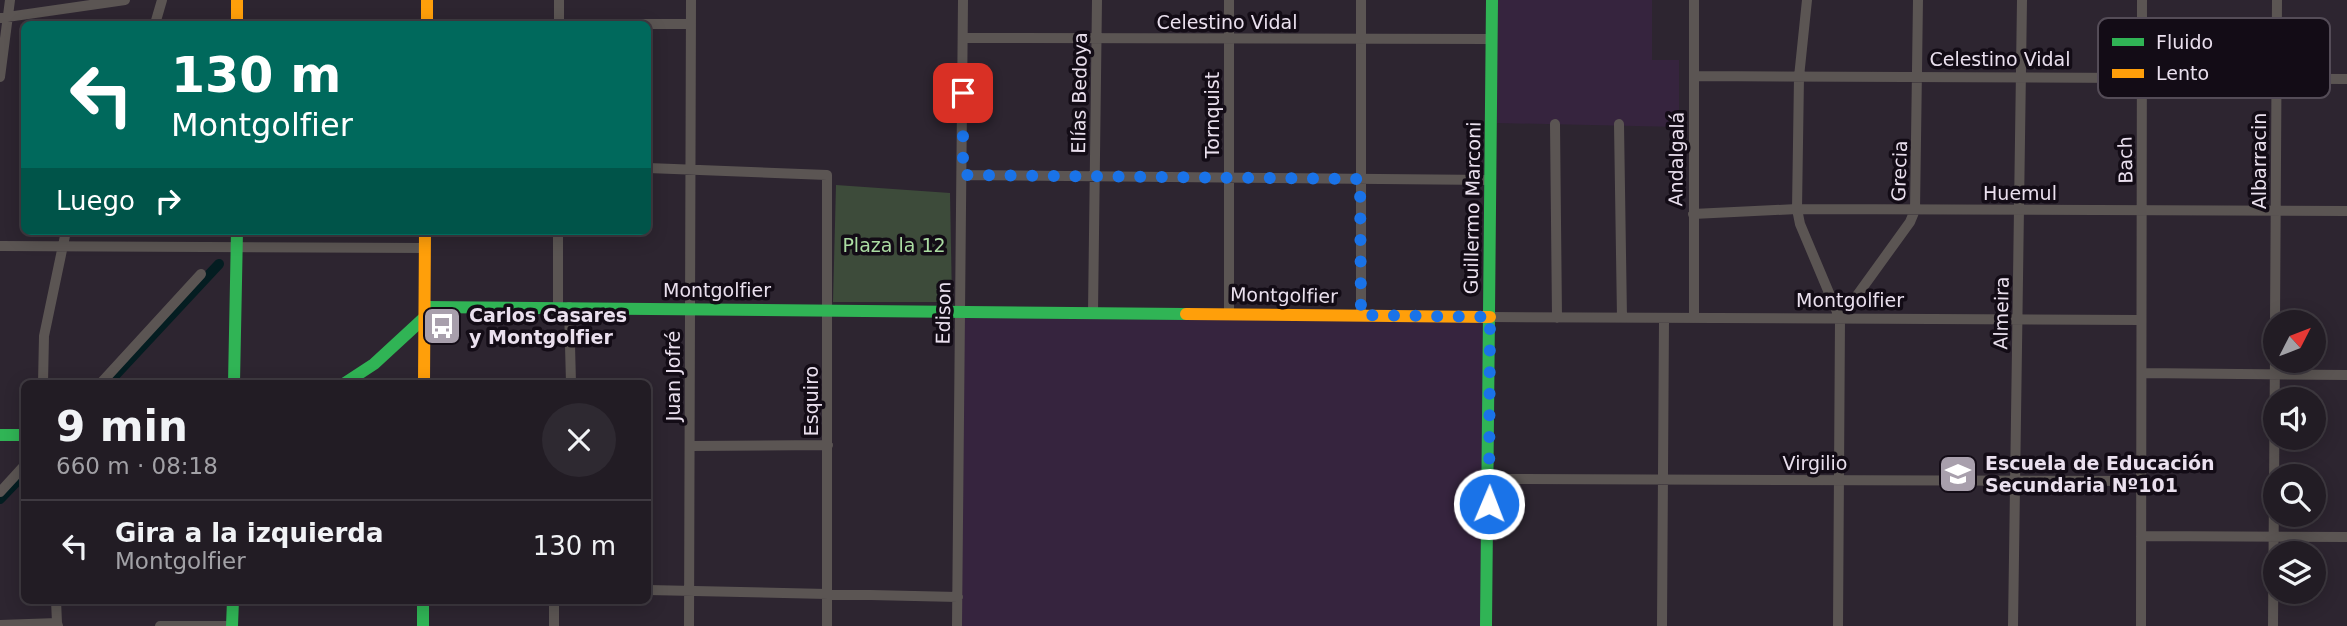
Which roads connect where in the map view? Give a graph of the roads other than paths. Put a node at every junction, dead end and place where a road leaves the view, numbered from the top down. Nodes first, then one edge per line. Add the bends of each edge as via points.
1 (10, 0) edge
2 (125, 0) edge
3 (162, 0) edge
4 (237, 0) edge
5 (427, 0) edge
6 (559, 0) edge
7 (691, 0) edge
8 (963, 0) edge
9 (1097, 0) edge
10 (1229, 0) edge
11 (1361, 0) edge
12 (1492, 0) edge
13 (1693, 0) edge
14 (1807, 0) edge
15 (1918, 0) edge
16 (2022, 0) edge
17 (2142, 0) edge
18 (2277, 0) edge
19 (4, 18) edge
20 (2142, 18) edge
21 (2277, 18) edge
22 (156, 21) edge
23 (237, 21) edge
24 (427, 21) edge
25 (559, 21) edge
26 (651, 23) edge
27 (691, 23) junction
28 (963, 38) junction
29 (1097, 39) junction
30 (1492, 39) junction
31 (1229, 40) junction
32 (1361, 40) junction
33 (0, 76) edge
34 (1695, 76) junction
35 (1919, 76) junction
36 (1800, 77) junction
37 (2022, 77) junction
38 (2098, 77) edge
39 (2142, 98) edge
40 (2277, 98) edge
41 (1555, 124) dead end
42 (1619, 124) dead end
43 (651, 168) edge
44 (691, 169) junction
45 (963, 175) junction
46 (1095, 176) junction
47 (1229, 177) junction
48 (1360, 179) junction
49 (1491, 180) junction
50 (1797, 209) junction
51 (1915, 210) junction
52 (2021, 211) junction
53 (2347, 211) edge
54 (2143, 212) junction
55 (2276, 212) junction
56 (1693, 214) junction
57 (65, 235) edge
58 (237, 235) edge
59 (425, 235) edge
60 (558, 235) edge
61 (0, 246) edge
62 (63, 246) junction
63 (237, 248) junction
64 (425, 248) junction
65 (201, 274) dead end
66 (563, 307) junction
67 (691, 309) junction
68 (828, 310) junction
69 (961, 310) junction
70 (2275, 310) edge
71 (425, 312) junction
72 (1093, 312) junction
73 (1229, 314) junction
74 (1361, 315) junction
75 (1490, 317) junction
76 (1557, 318) junction
77 (1622, 318) junction
78 (1694, 318) junction
79 (1840, 319) junction
80 (1664, 320) junction
81 (2019, 320) junction
82 (2141, 320) junction
83 (2142, 373) junction
84 (2275, 374) junction
85 (2347, 375) edge
86 (43, 380) edge
87 (104, 380) edge
88 (234, 380) edge
89 (349, 380) edge
90 (424, 380) edge
91 (570, 380) edge
92 (0, 435) edge
93 (21, 435) edge
94 (828, 445) junction
95 (691, 446) junction
96 (21, 469) edge
97 (1490, 479) junction
98 (1664, 480) junction
99 (1838, 481) junction
100 (2013, 481) junction
101 (2140, 481) junction
102 (0, 492) edge
103 (2141, 536) junction
104 (2273, 536) junction
105 (2347, 537) edge
106 (651, 590) edge
107 (689, 591) junction
108 (828, 594) junction
109 (958, 597) junction
110 (56, 604) edge
111 (233, 604) edge
112 (423, 604) edge
113 (554, 604) edge
114 (58, 624) edge
115 (2, 625) edge
116 (160, 626) edge
117 (226, 626) edge
118 (232, 626) edge
119 (423, 626) edge
120 (554, 626) edge
121 (689, 626) edge
122 (827, 626) edge
123 (957, 626) edge
124 (1486, 626) edge
125 (1662, 626) edge
126 (1838, 626) edge
127 (2013, 626) edge
128 (2141, 626) edge
129 (2273, 626) edge

1 - 19 street
2 - 19 street
3 - 22 street
4 - 23 street
5 - 24 street
6 - 25 street
7 - 27 street, Juan Jofré
8 - 28 street, Edison
9 - 29 street, Elías Bedoya
10 - 31 street, Tornquist
11 - 32 street
12 - 30 street, Guillermo Marconi
13 - 34 street, Andalgalá
14 - 36 street
15 - 35 street, Grecia
16 - 37 street, Almeira
17 - 20 street, Bach
18 - 21 street, Albarracin
19 - 33 street
26 - 27 street
27 - 44 street, Juan Jofré
28 - 29 street, Celestino Vidal
28 - 45 street, Edison
29 - 31 street, Celestino Vidal
29 - 46 street, Elías Bedoya
30 - 32 street, Celestino Vidal
30 - 49 street, Guillermo Marconi
31 - 32 street, Celestino Vidal
31 - 47 street, Tornquist
32 - 48 street
34 - 36 street, Celestino Vidal
34 - 56 street, Andalgalá
35 - 36 street, Celestino Vidal
35 - 37 street, Celestino Vidal
35 - 51 street, Grecia
36 - 50 street
37 - 38 street, Celestino Vidal
37 - 52 street, Almeira
39 - 54 street, Bach
40 - 55 street, Albarracin
41 - 76 street
42 - 77 street
43 - 44 street
44 - 67 street, Juan Jofré
44 - 68 street, Esquiro via 827,175
45 - 46 street
45 - 69 street, Edison
46 - 47 street
46 - 72 street, Elías Bedoya
47 - 48 street
47 - 73 street, Tornquist
48 - 49 street
48 - 74 street
49 - 75 street, Guillermo Marconi
50 - 51 street, Huemul
50 - 56 street, Huemul
50 - 79 street
51 - 52 street, Huemul
51 - 79 street, Grecia
52 - 54 street, Huemul
52 - 81 street, Almeira
53 - 55 street, Huemul
54 - 55 street, Huemul
54 - 82 street, Bach
55 - 70 street, Albarracin
56 - 78 street, Andalgalá
57 - 62 street
58 - 63 street
59 - 64 street
60 - 66 street
61 - 62 street
62 - 63 street
62 - 86 street via 44,336
63 - 64 street
63 - 88 street
64 - 71 street
65 - 87 street
66 - 67 street, Montgolfier
66 - 71 street, Montgolfier
66 - 91 street
67 - 68 street, Montgolfier
67 - 95 street, Juan Jofré
68 - 69 street, Montgolfier
68 - 94 street, Esquiro
69 - 72 street, Montgolfier
69 - 109 street, Edison
71 - 89 street via 373,364
71 - 90 street
72 - 73 street, Montgolfier
73 - 74 street, Montgolfier
74 - 75 street, Montgolfier
75 - 76 street, Montgolfier
75 - 97 street, Guillermo Marconi
76 - 77 street, Montgolfier
77 - 80 street, Montgolfier
78 - 79 street, Montgolfier
78 - 80 street, Montgolfier
79 - 81 street, Montgolfier
79 - 99 street
80 - 98 street
81 - 82 street, Montgolfier
81 - 100 street, Almeira
82 - 83 street, Bach
83 - 84 street
83 - 101 street, Bach
84 - 85 street
84 - 104 street
92 - 93 street
94 - 95 street
94 - 108 street, Esquiro
95 - 107 street, Juan Jofré
96 - 102 street
97 - 98 street, Virgilio
97 - 124 street, Guillermo Marconi
98 - 99 street, Virgilio
98 - 125 street
99 - 100 street, Virgilio
99 - 126 street
100 - 101 street, Virgilio
100 - 127 street, Almeira
101 - 103 street, Bach
103 - 104 street
103 - 128 street, Bach
104 - 105 street
104 - 129 street
106 - 107 street
107 - 108 street
107 - 121 street, Juan Jofré
108 - 109 street
108 - 122 street, Esquiro
109 - 123 street, Edison
110 - 114 street
111 - 118 street
112 - 119 street
113 - 120 street
114 - 115 street
116 - 117 street

